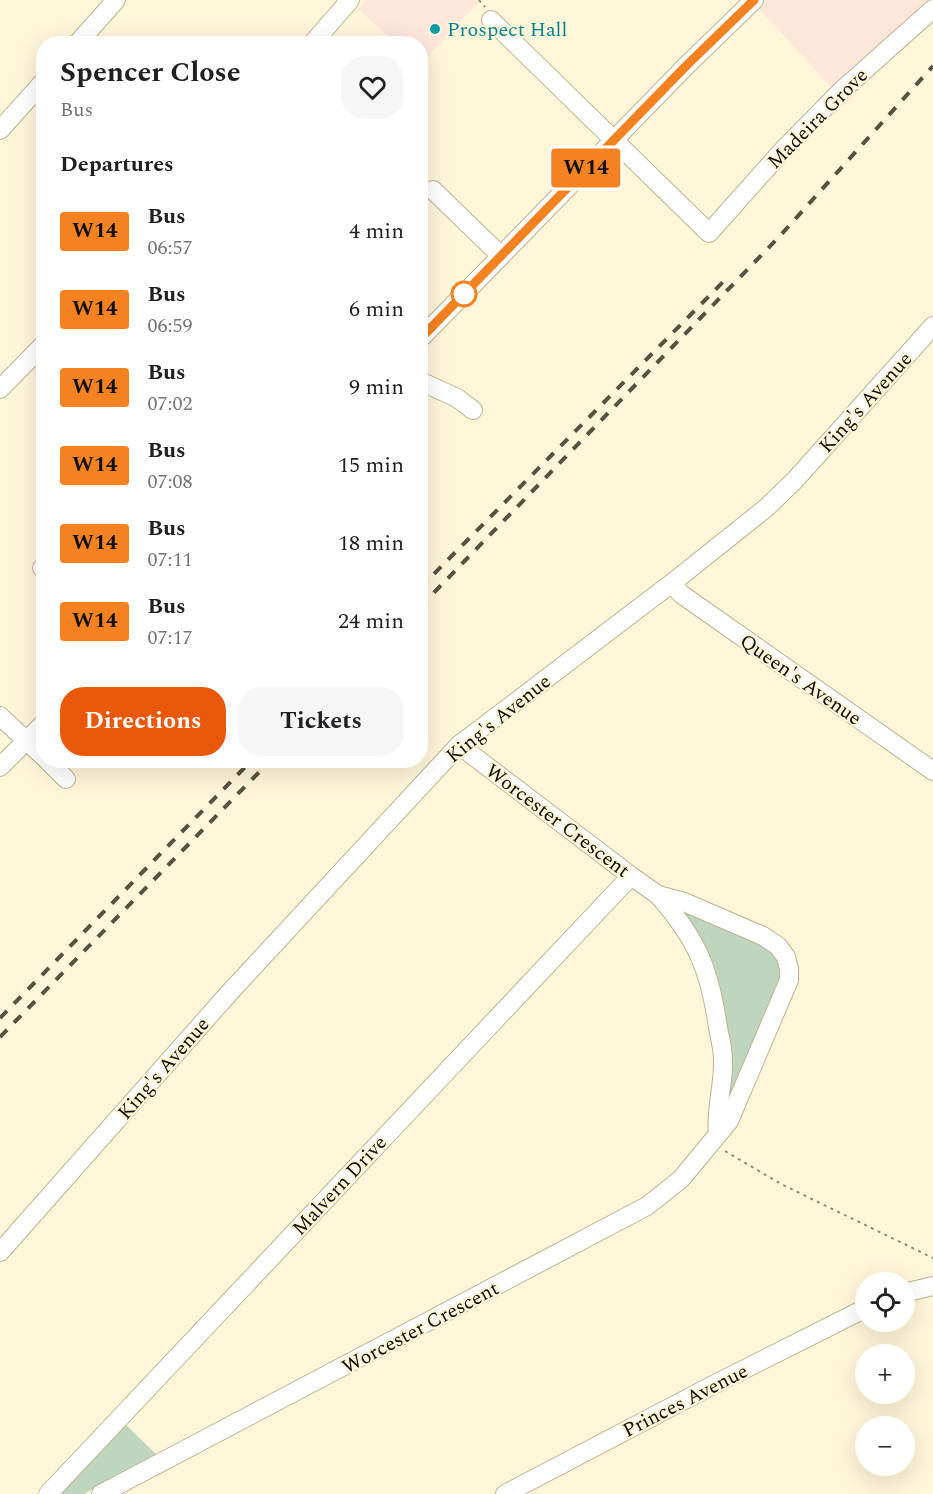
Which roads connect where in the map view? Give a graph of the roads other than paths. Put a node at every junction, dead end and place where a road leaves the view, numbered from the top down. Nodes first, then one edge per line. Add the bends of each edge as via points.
1 (116, 0) edge
2 (350, 0) edge
3 (754, 0) edge
4 (933, 9) edge
5 (491, 20) dead end
6 (84, 36) edge
7 (319, 36) edge
8 (36, 90) edge
9 (0, 130) edge
10 (612, 140) junction
11 (433, 190) dead end
12 (501, 256) junction
13 (933, 326) edge
14 (428, 331) edge
15 (36, 353) edge
16 (428, 385) edge
17 (0, 389) edge
18 (473, 410) dead end
19 (672, 583) junction
20 (0, 716) edge
21 (36, 731) edge
22 (26, 740) junction
23 (459, 745) junction
24 (36, 750) edge
25 (0, 767) edge
26 (54, 768) edge
27 (933, 771) edge
28 (66, 779) dead end
29 (631, 876) junction
30 (658, 895) junction
31 (715, 1139) junction
32 (0, 1252) edge
33 (933, 1286) edge
34 (915, 1290) edge
35 (855, 1314) edge
36 (48, 1494) edge
37 (101, 1494) edge
38 (505, 1494) edge

1 - 6 street
2 - 7 street
3 - 10 street
4 - 10 street, Madeira Grove via 840,92 704,239
5 - 10 street, Madeira Grove
8 - 9 street
10 - 12 street
11 - 12 street
12 - 14 street
13 - 19 street, King's Avenue via 795,480
15 - 17 street
16 - 18 street
19 - 23 street, King's Avenue
19 - 27 street, Queen's Avenue via 681,594
20 - 22 street
21 - 22 street
22 - 24 street
22 - 25 street
23 - 29 street, Worcester Crescent
23 - 32 street, King's Avenue via 230,992
26 - 28 street
29 - 30 street, Worcester Crescent
29 - 36 street, Malvern Drive
30 - 31 street, Worcester Crescent via 690,936 709,976 723,1061
30 - 31 street, Worcester Crescent via 763,936 778,946 789,969 789,980 741,1094 729,1121
31 - 37 street, Worcester Crescent via 681,1179 647,1206
33 - 34 street
35 - 38 street, Princes Avenue

